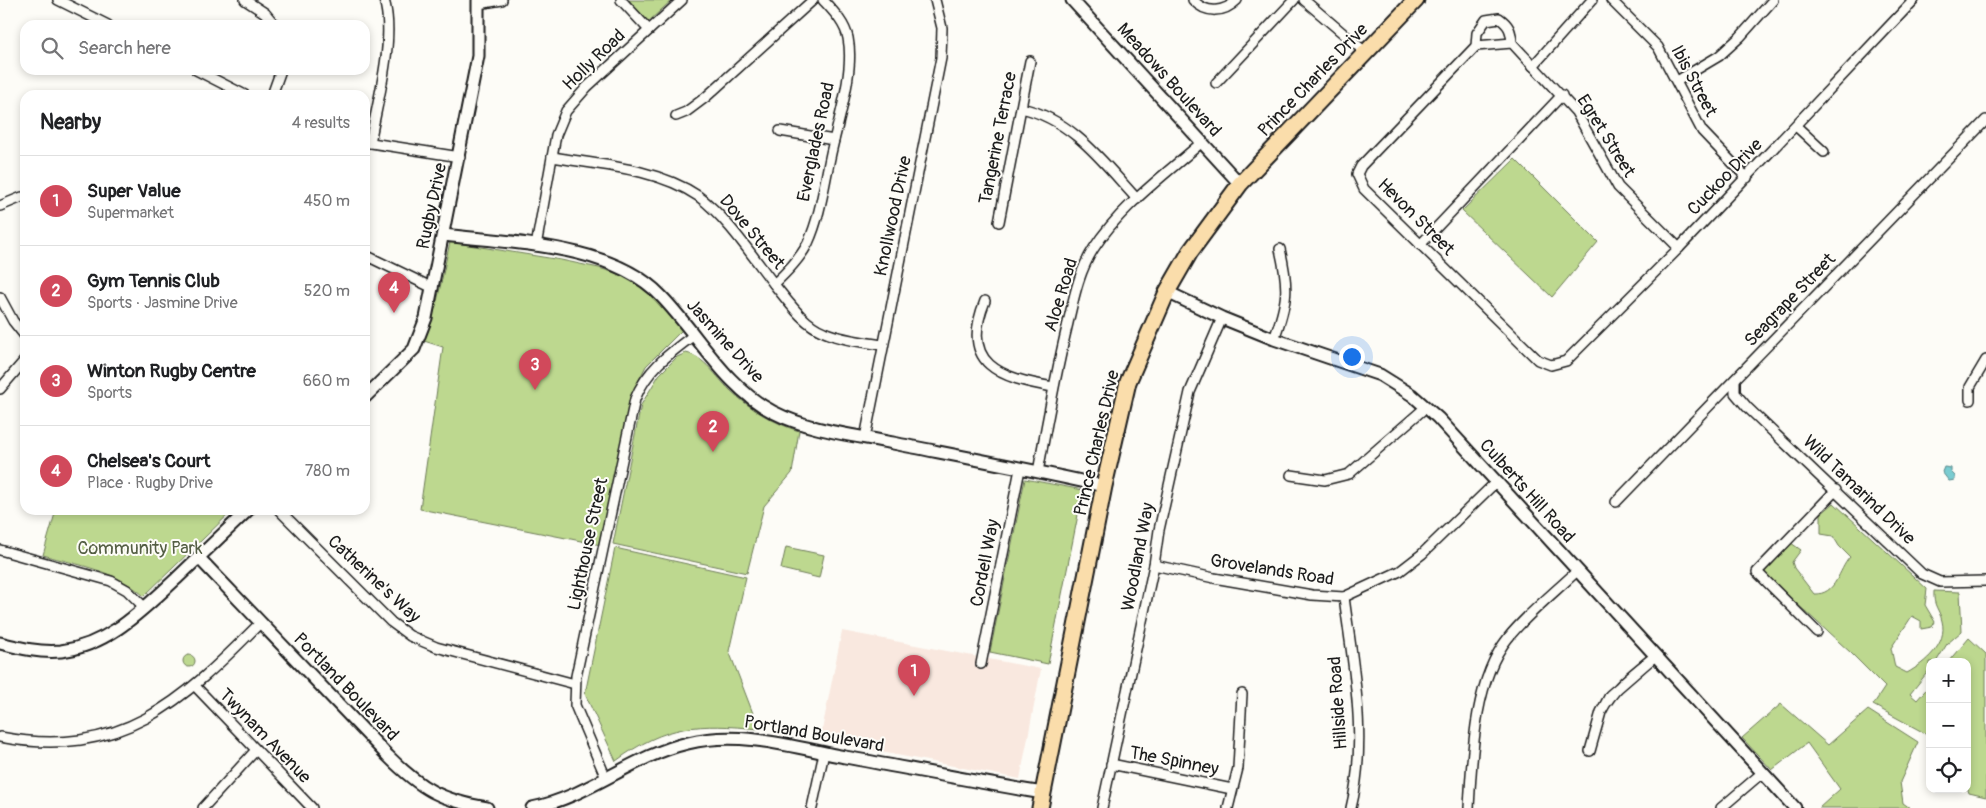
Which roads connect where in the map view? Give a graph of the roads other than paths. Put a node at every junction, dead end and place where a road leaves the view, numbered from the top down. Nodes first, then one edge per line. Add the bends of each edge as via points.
1 (58, 0) edge
2 (245, 0) edge
3 (384, 0) edge
4 (502, 0) edge
5 (621, 0) edge
6 (682, 0) edge
7 (813, 0) edge
8 (823, 0) edge
9 (935, 0) edge
10 (1072, 0) edge
11 (1193, 0) edge
12 (1237, 0) edge
13 (1294, 0) edge
14 (1304, 0) edge
15 (1416, 0) edge
16 (1592, 0) edge
17 (1611, 0) edge
18 (1773, 0) edge
19 (1914, 0) edge
20 (478, 2) edge
21 (98, 20) edge
22 (271, 20) edge
23 (649, 30) junction
24 (1512, 43) junction
25 (1476, 46) junction
26 (1365, 52) junction
27 (1030, 61) dead end
28 (1533, 66) junction
29 (206, 75) edge
30 (279, 75) edge
31 (1677, 81) junction
32 (1216, 83) dead end
33 (235, 90) edge
34 (274, 90) edge
35 (1562, 95) junction
36 (1020, 108) junction
37 (676, 116) dead end
38 (1986, 120) edge
39 (1796, 126) junction
40 (370, 128) edge
41 (780, 131) dead end
42 (834, 140) junction
43 (370, 142) edge
44 (1202, 142) junction
45 (1824, 152) dead end
46 (460, 157) junction
47 (552, 157) junction
48 (1746, 178) junction
49 (1240, 184) junction
50 (20, 198) edge
51 (1137, 199) junction
52 (0, 206) edge
53 (999, 222) dead end
54 (444, 235) junction
55 (1420, 245) junction
56 (536, 246) junction
57 (1679, 248) junction
58 (1280, 249) dead end
59 (370, 257) edge
60 (774, 284) junction
61 (433, 288) junction
62 (1167, 292) junction
63 (0, 297) edge
64 (985, 301) dead end
65 (2, 309) edge
66 (1222, 318) junction
67 (20, 330) edge
68 (694, 335) junction
69 (1274, 339) junction
70 (883, 345) junction
71 (1986, 360) edge
72 (1551, 365) joint
73 (20, 366) edge
74 (1735, 380) junction
75 (1054, 387) junction
76 (0, 389) edge
77 (370, 392) edge
78 (1970, 400) dead end
79 (1426, 407) junction
80 (865, 438) junction
81 (1020, 469) junction
82 (1038, 472) junction
83 (1291, 475) dead end
84 (1496, 482) junction
85 (1104, 486) junction
86 (1836, 490) junction
87 (1616, 502) dead end
88 (243, 515) edge
89 (284, 515) edge
90 (0, 550) edge
91 (199, 558) junction
92 (1154, 565) junction
93 (1577, 571) junction
94 (1986, 581) edge
95 (1344, 597) junction
96 (145, 608) junction
97 (260, 623) junction
98 (1817, 632) dead end
99 (0, 643) edge
100 (1655, 656) junction
101 (981, 664) dead end
102 (575, 684) junction
103 (195, 686) junction
104 (1242, 694) dead end
105 (0, 737) edge
106 (256, 750) junction
107 (1590, 750) dead end
108 (824, 752) junction
109 (1111, 764) junction
110 (1762, 773) junction
111 (606, 778) junction
112 (1232, 789) junction
113 (1041, 801) edge
114 (203, 808) edge
115 (312, 808) edge
116 (488, 808) edge
117 (532, 808) edge
118 (812, 808) edge
119 (1102, 808) edge
120 (1228, 808) edge
121 (1351, 808) edge
122 (1469, 808) edge
123 (1721, 808) edge
124 (1796, 808) edge

1 - 21 street
2 - 22 street
3 - 40 street via 388,42
4 - 20 street
5 - 23 street
6 - 23 street, Holly Road
7 - 37 street via 706,97
8 - 42 street, Everglades Road via 841,22 848,42 847,75
9 - 70 street, Knollwood Drive via 942,28 942,58
10 - 44 street, Meadows Boulevard
11 - 12 street via 1212,11 1230,7
13 - 32 street
14 - 26 street
15 - 26 highway, Prince Charles Drive
16 - 28 street
17 - 31 street, Ibis Street via 1658,47
18 - 31 street via 1719,56
19 - 39 street, Cuckoo Drive
20 - 46 street, Rugby Drive via 478,56
23 - 47 street, Holly Road via 571,104 559,128
24 - 25 street
24 - 25 street, Hevon Street via 1510,27 1498,18 1492,18 1480,27
24 - 28 street, Egret Street
25 - 55 street, Hevon Street via 1361,166 1357,174 1364,189
26 - 49 highway, Prince Charles Drive
27 - 36 street, Tangerine Terrace
28 - 35 street, Egret Street
29 - 33 street
30 - 34 street
31 - 48 street, Ibis Street via 1702,131
35 - 55 street
35 - 57 street, Egret Street via 1576,112 1618,188
36 - 51 street via 1042,114 1071,130
36 - 53 street, Tangerine Terrace
38 - 74 street, Seagrape Street
39 - 45 street
39 - 48 street, Cuckoo Drive
41 - 42 street
42 - 60 street, Everglades Road via 812,234 799,257
43 - 46 street
44 - 49 street, Meadows Boulevard
44 - 51 street, Aloe Road
46 - 54 street, Rugby Drive
47 - 56 street, Holly Road
47 - 60 street, Dove Street via 650,176 684,187 718,214
48 - 57 street, Cuckoo Drive
49 - 62 highway, Prince Charles Drive via 1190,252
50 - 52 street
51 - 75 street, Aloe Road via 1100,240 1082,272
54 - 56 street, Jasmine Drive
54 - 61 street, Rugby Drive
55 - 72 street, Hevon Street via 1538,360
56 - 68 street, Jasmine Drive via 606,262 636,275 663,298
57 - 72 street, Cuckoo Drive via 1566,361
58 - 69 street via 1287,280 1284,312
59 - 61 street
60 - 70 street, Dove Street via 797,312 818,329 840,337
61 - 77 street, Rugby Drive via 416,346
62 - 66 street, Culberts Hill Road
62 - 85 highway, Prince Charles Drive via 1128,382
63 - 65 street
64 - 75 street via 977,328 979,344 987,362 1000,374 1016,380
65 - 67 street
66 - 69 street, Culberts Hill Road
66 - 92 street, Woodland Way via 1190,392
68 - 80 street, Jasmine Drive via 738,385 765,407 802,424
68 - 102 street, Lighthouse Street via 655,366 644,379 635,399
69 - 79 street, Culberts Hill Road via 1380,375
70 - 80 street, Knollwood Drive
71 - 78 street via 1970,387
73 - 76 street
74 - 86 street, Wild Tamarind Drive via 1735,393 1747,407
74 - 87 street, Seagrape Street
75 - 82 street, Aloe Road
79 - 83 street via 1350,474 1325,480
79 - 84 street, Culberts Hill Road
80 - 81 street, Jasmine Drive
81 - 82 street, Jasmine Drive
81 - 101 street, Cordell Way
82 - 85 street, Jasmine Drive
84 - 93 street, Culberts Hill Road
84 - 95 street, Grovelands Road via 1407,566
85 - 113 highway, Prince Charles Drive
86 - 94 street, Wild Tamarind Drive via 1922,574 1940,582
86 - 98 street via 1757,572
88 - 91 street
89 - 102 street, Catherine's Way via 391,622 410,636 436,647
90 - 96 street via 111,581 127,590
91 - 96 street
91 - 97 street, Portland Boulevard
92 - 95 street, Grovelands Road via 1312,595
92 - 109 street, Woodland Way
93 - 100 street, Culberts Hill Road
93 - 122 street via 1507,638 1491,669 1479,702
95 - 121 street, Hillside Road via 1358,700 1358,746
96 - 99 street via 111,633 69,649 38,651
97 - 103 street
97 - 116 street, Portland Boulevard via 414,780 435,794
100 - 107 street via 1610,695 1601,712
100 - 110 street, Culberts Hill Road
102 - 111 street, Lighthouse Street via 576,710
103 - 105 street via 148,717 99,736 45,743
103 - 106 street, Twynam Avenue
104 - 112 street via 1238,768
106 - 114 street
106 - 115 street, Twynam Avenue
108 - 111 street, Portland Boulevard via 753,739 715,738 657,752
108 - 113 street, Portland Boulevard
108 - 118 street
109 - 112 street, The Spinney
109 - 119 street, Woodland Way
110 - 123 street
110 - 124 street, Culberts Hill Road
111 - 117 street, Portland Boulevard via 566,798
112 - 120 street

